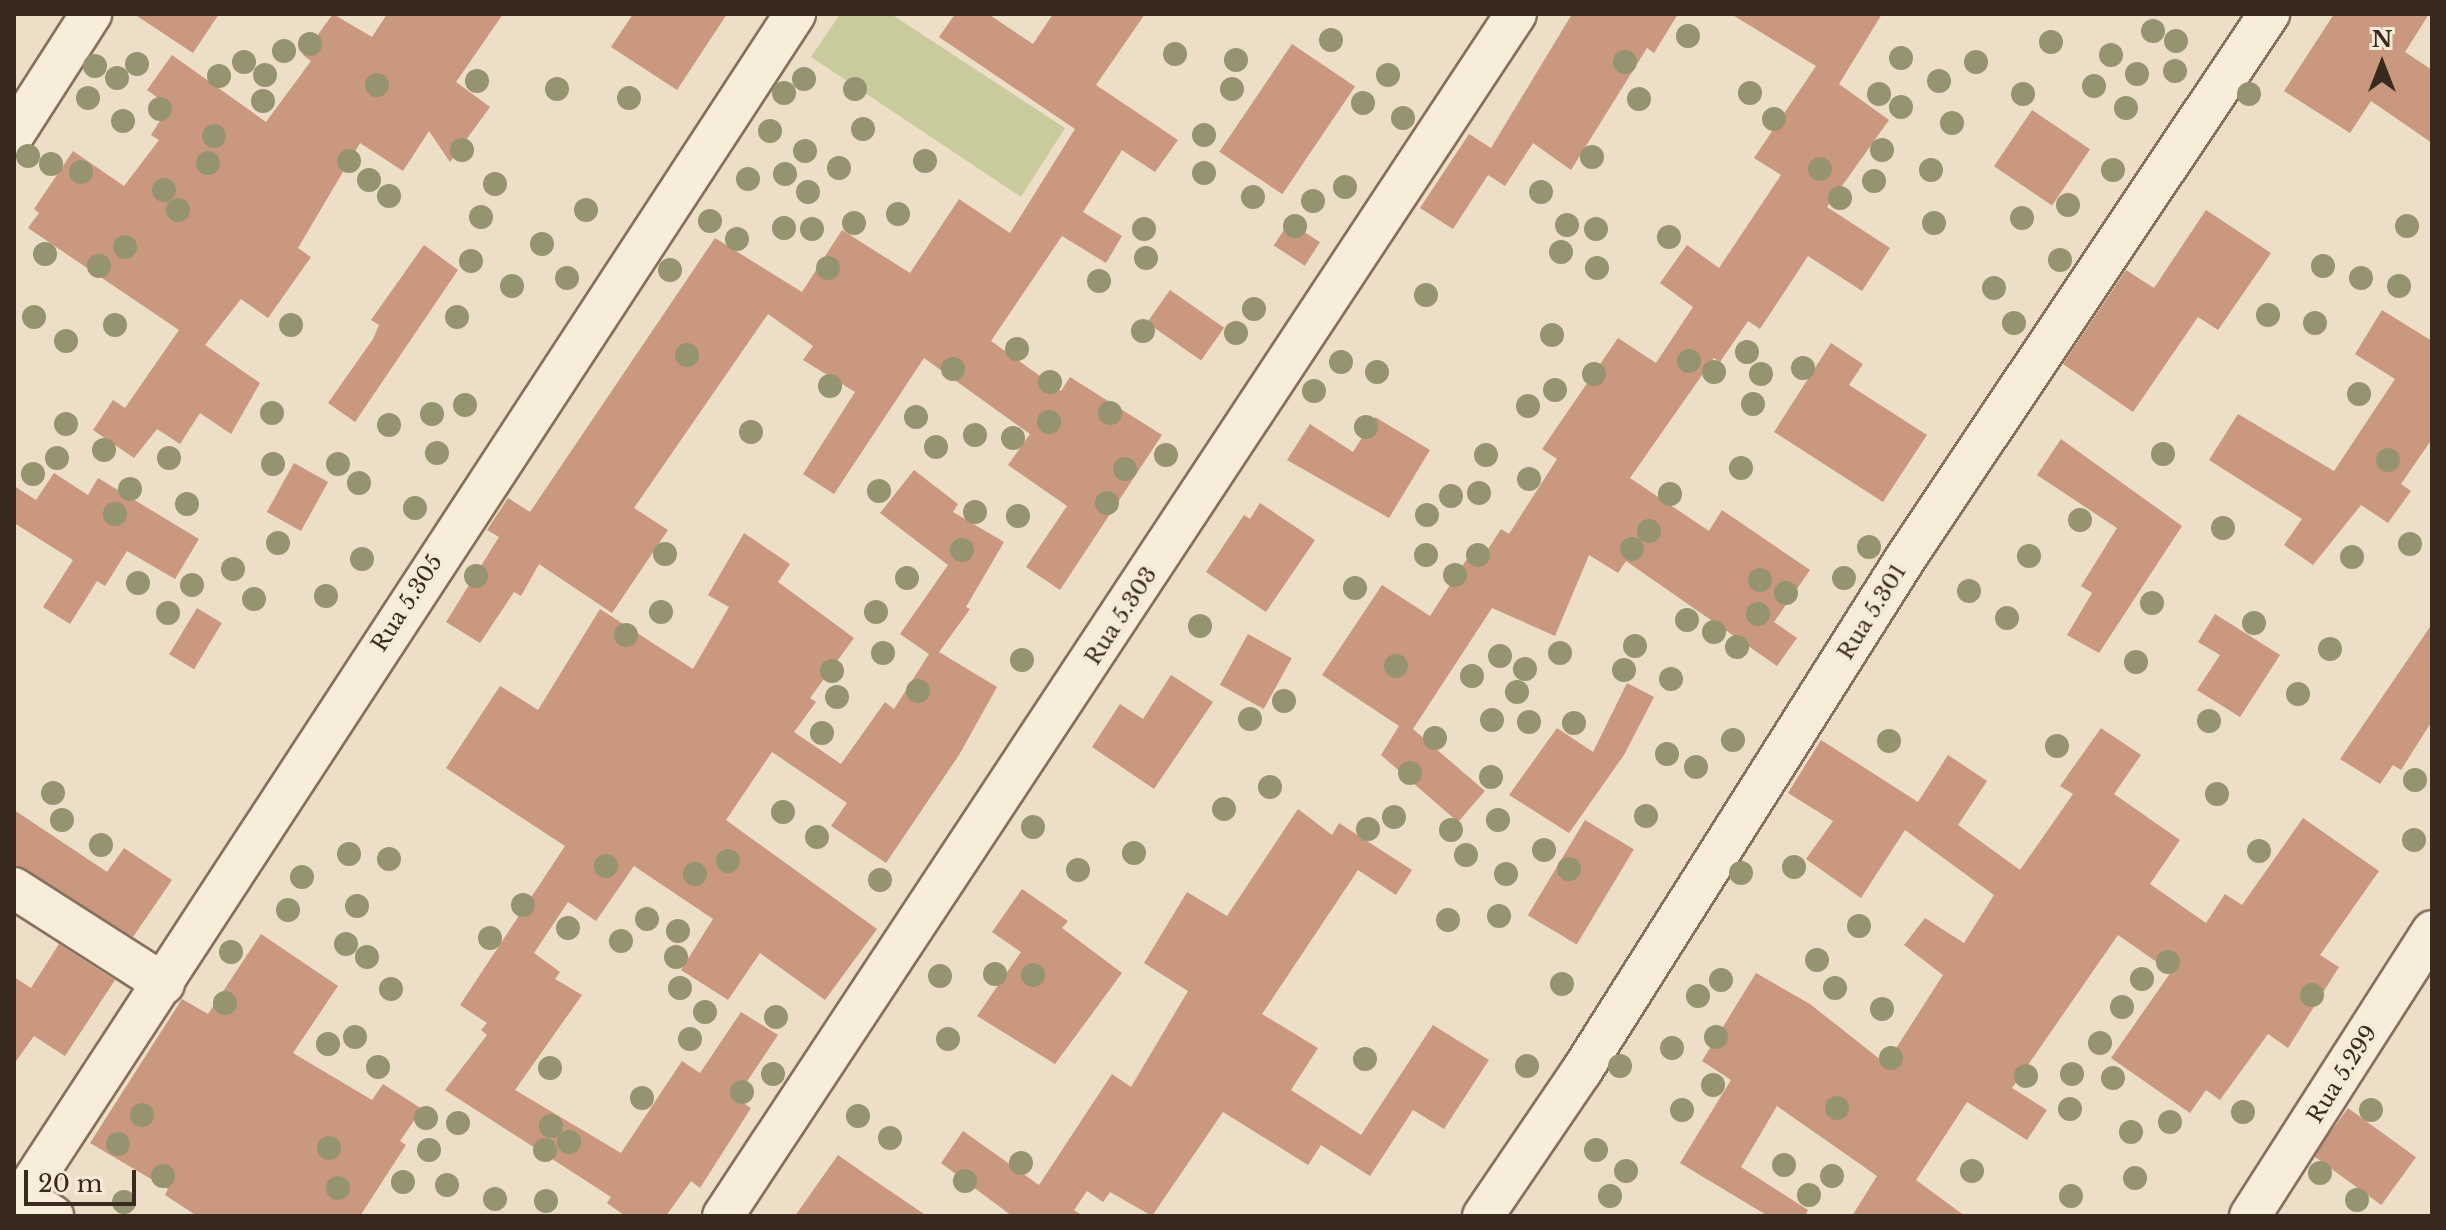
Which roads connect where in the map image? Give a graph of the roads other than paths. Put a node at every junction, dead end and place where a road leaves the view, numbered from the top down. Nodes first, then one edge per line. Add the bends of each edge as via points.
1 (91, 14) edge
2 (795, 14) edge
3 (1516, 14) edge
4 (2269, 14) edge
5 (14, 134) edge
6 (14, 888) edge
7 (2432, 931) edge
8 (164, 984) junction
9 (30, 1200) edge
10 (723, 1216) edge
11 (1483, 1216) edge
12 (2250, 1216) edge

1 - 5 street
2 - 8 street, Rua 5.305 via 451,534
3 - 10 street, Rua 5.303
4 - 11 street, Rua 5.301 via 1907,556 1581,1072
6 - 8 street
7 - 12 street, Rua 5.299
8 - 9 street, Rua 5.305

